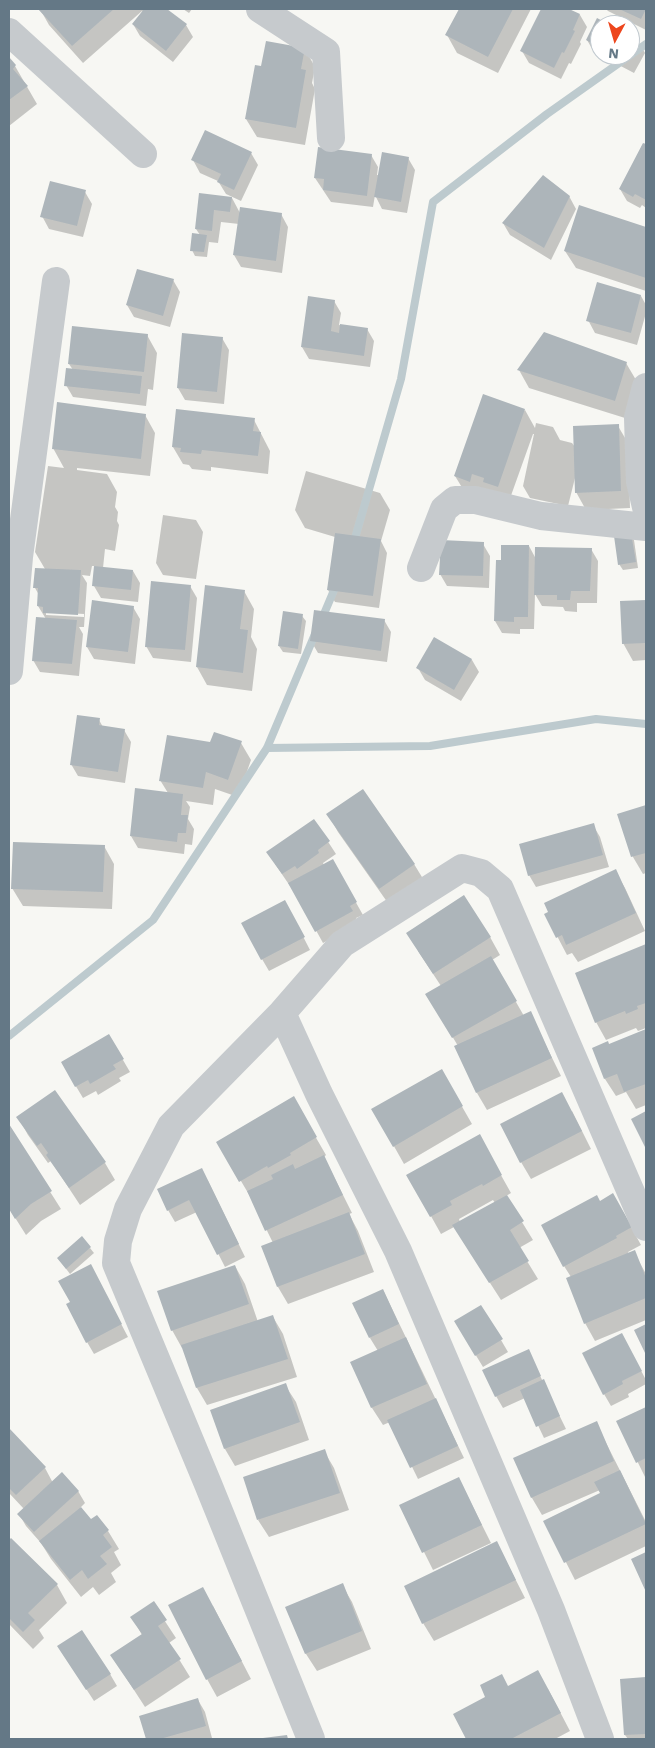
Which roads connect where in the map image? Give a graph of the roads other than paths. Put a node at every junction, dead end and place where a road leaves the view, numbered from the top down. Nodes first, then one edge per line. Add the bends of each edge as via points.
1 (260, 9) edge
2 (9, 32) edge
3 (331, 138) dead end
4 (143, 154) dead end
5 (56, 281) dead end
6 (646, 387) edge
7 (646, 507) edge
8 (646, 527) edge
9 (14, 557) edge
10 (421, 568) dead end
11 (9, 671) edge
12 (282, 1013) junction
13 (646, 1227) edge
14 (311, 1739) edge
15 (600, 1739) edge

1 - 3 street via 326,52
2 - 4 street
5 - 9 street
6 - 7 street via 638,418 640,481
8 - 10 street via 541,516 475,500 455,500 444,509
9 - 11 street
12 - 13 street via 342,944 462,868 481,873 500,888
12 - 14 street via 170,1126 128,1209 118,1242 116,1263
12 - 15 street via 398,1252 551,1610

